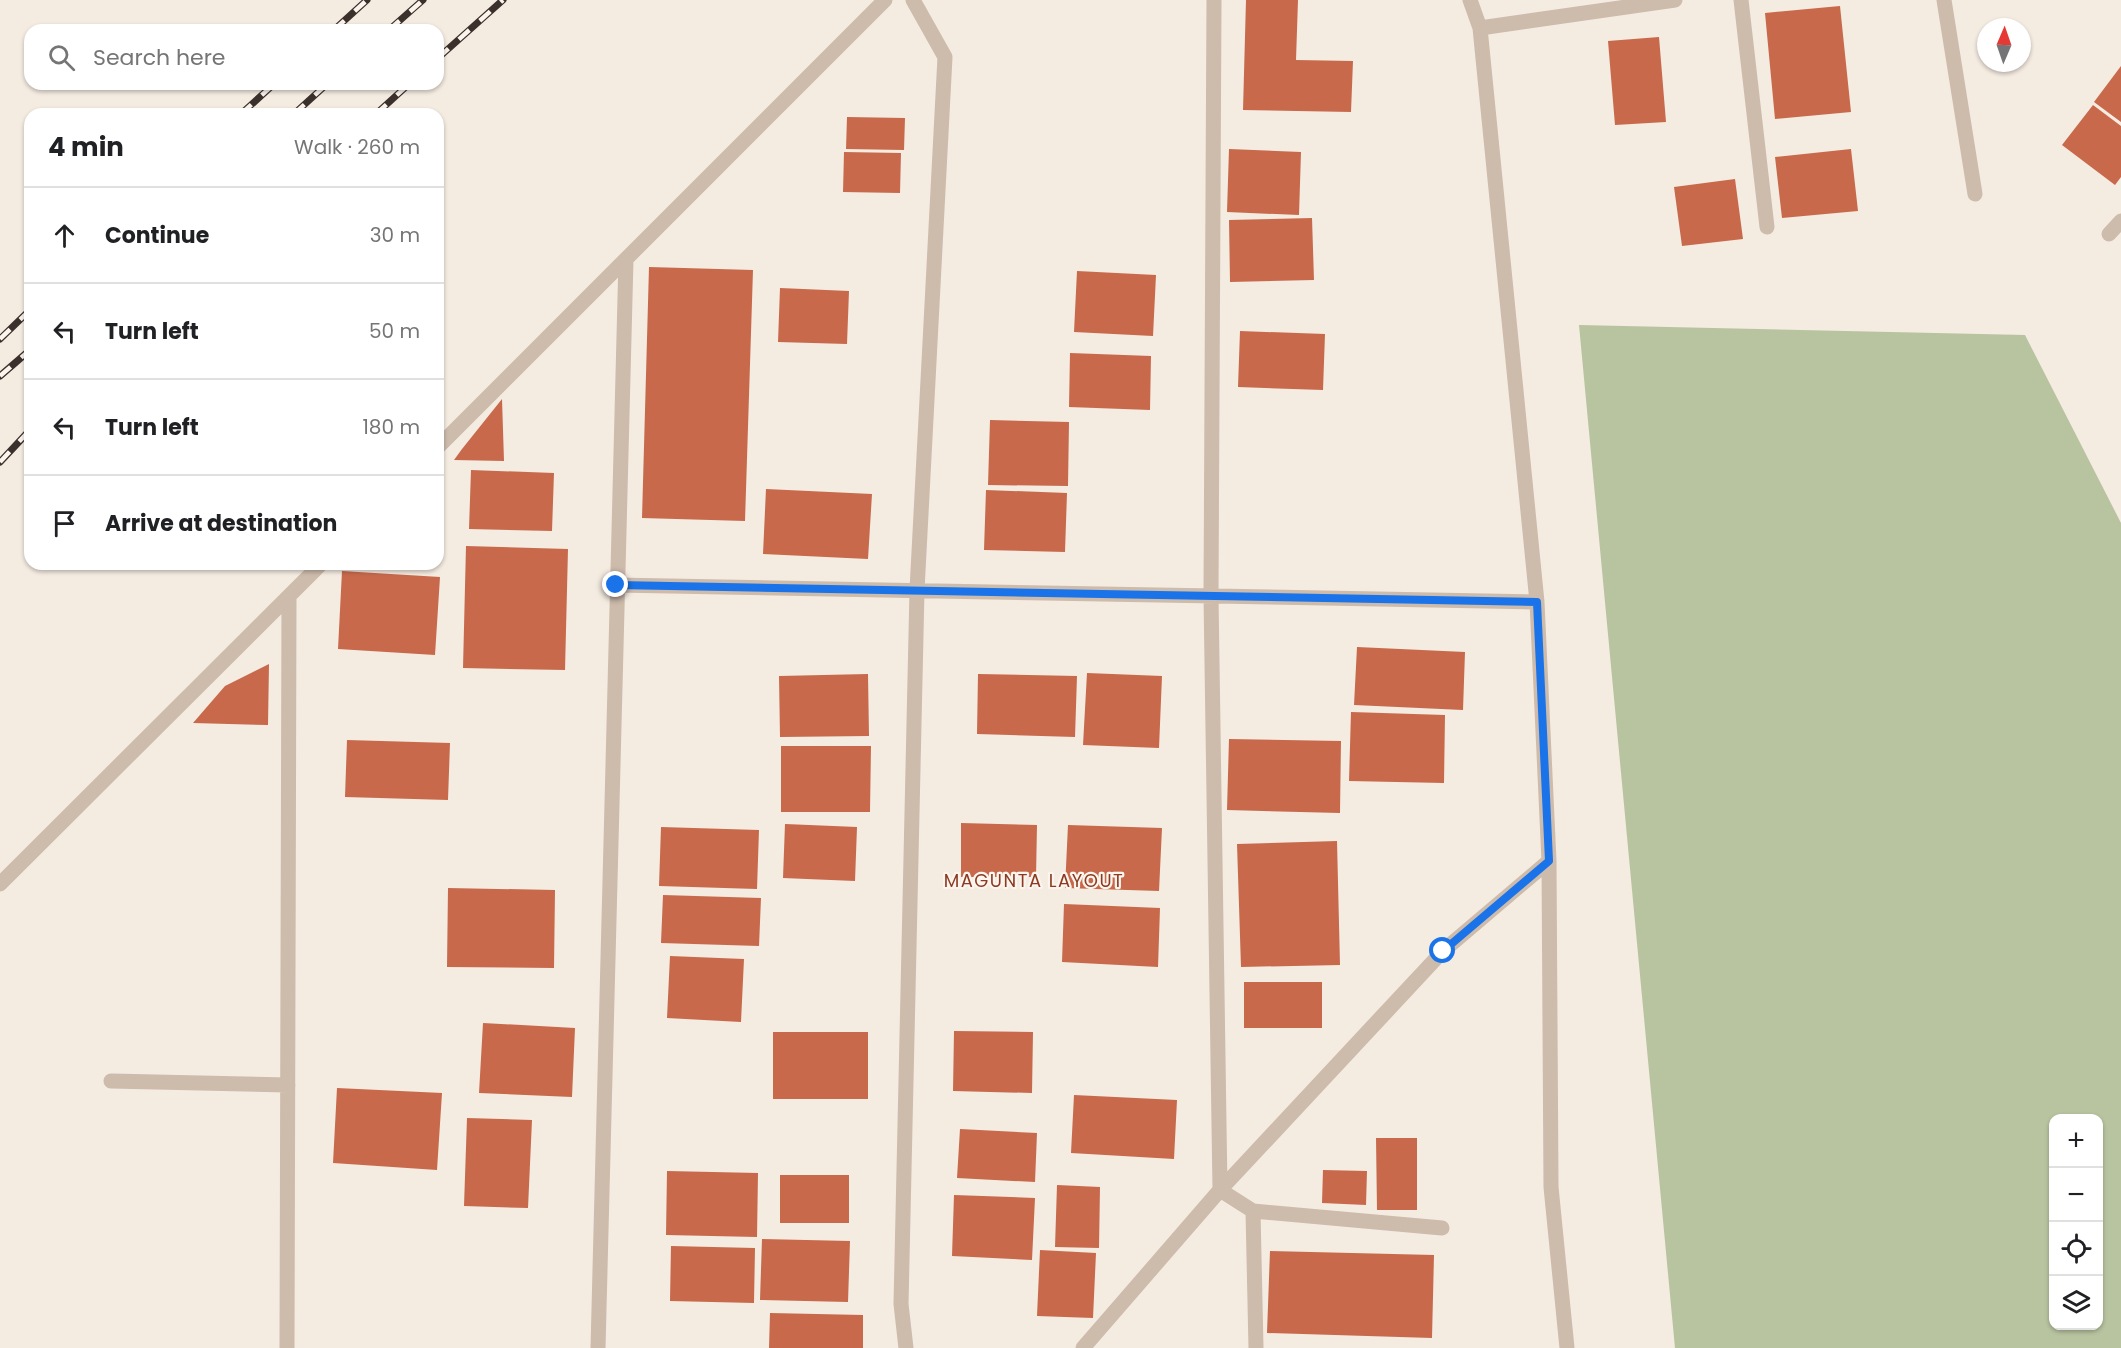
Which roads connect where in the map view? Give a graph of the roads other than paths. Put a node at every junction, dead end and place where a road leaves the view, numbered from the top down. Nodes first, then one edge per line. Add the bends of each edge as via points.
1 (885, 0) edge
2 (914, 0) edge
3 (1214, 0) edge
4 (1470, 0) edge
5 (1675, 0) edge
6 (1741, 0) edge
7 (1944, 0) edge
8 (1480, 28) junction
9 (1975, 194) dead end
10 (2121, 221) edge
11 (1767, 227) dead end
12 (2109, 234) dead end
13 (626, 259) junction
14 (444, 441) edge
15 (315, 570) edge
16 (616, 585) junction
17 (918, 590) junction
18 (289, 596) junction
19 (1210, 596) junction
20 (1537, 602) junction
21 (1549, 861) junction
22 (0, 884) edge
23 (111, 1081) dead end
24 (288, 1085) junction
25 (1220, 1191) junction
26 (1253, 1211) junction
27 (1443, 1228) dead end
28 (287, 1348) edge
29 (598, 1348) edge
30 (906, 1348) edge
31 (1083, 1348) edge
32 (1256, 1348) edge
33 (1567, 1348) edge

1 - 13 street
2 - 17 street via 945,57
3 - 19 street
4 - 8 street
5 - 8 street
6 - 11 street
7 - 9 street
8 - 20 street
10 - 12 street
13 - 14 street
13 - 16 street
15 - 18 street
16 - 17 street
16 - 29 street
17 - 19 street
17 - 30 street via 901,1304
18 - 22 street
18 - 24 street
19 - 20 street
19 - 25 street
20 - 21 street
21 - 25 street via 1443,951
21 - 33 street via 1551,1187
23 - 24 street
24 - 28 street
25 - 26 street
25 - 31 street
26 - 27 street
26 - 32 street

